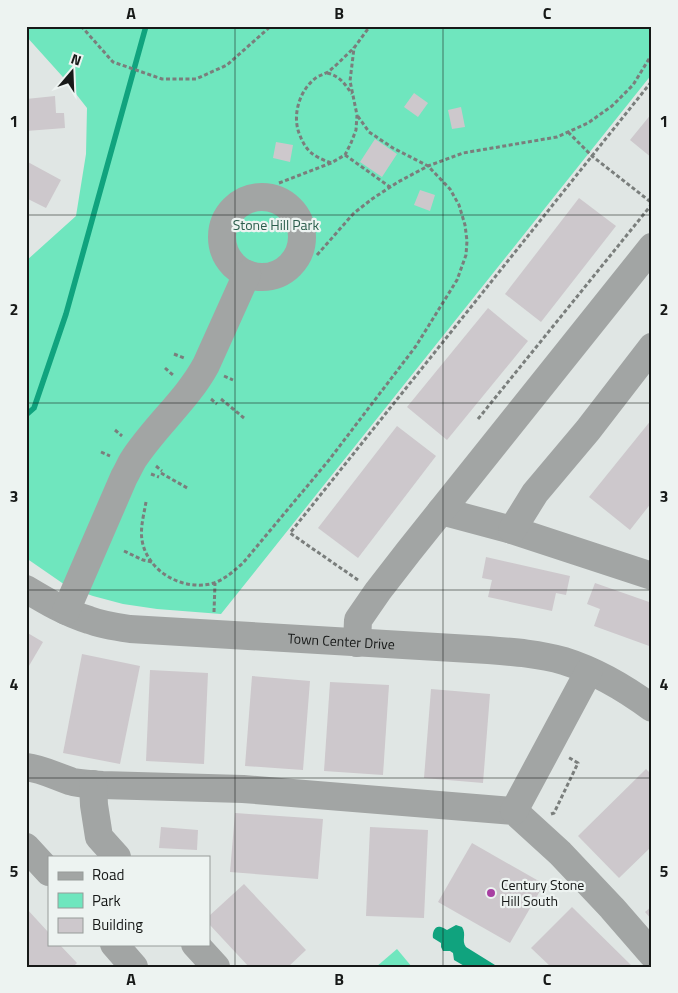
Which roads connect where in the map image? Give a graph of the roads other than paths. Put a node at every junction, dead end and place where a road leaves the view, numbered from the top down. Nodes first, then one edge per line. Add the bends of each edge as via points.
1 (652, 246) edge
2 (247, 274) dead end
3 (652, 347) edge
4 (441, 511) junction
5 (512, 530) junction
6 (652, 576) edge
7 (26, 589) edge
8 (66, 611) junction
9 (357, 643) junction
10 (590, 671) junction
11 (652, 708) edge
12 (26, 767) edge
13 (93, 784) junction
14 (514, 811) junction
15 (26, 847) edge
16 (116, 856) edge
17 (48, 871) edge
18 (116, 946) edge
19 (197, 946) edge
20 (652, 954) edge
21 (134, 967) edge
22 (216, 967) edge

1 - 4 street
2 - 8 street via 199,379 133,460
3 - 5 street via 535,493
4 - 5 street
4 - 9 street via 358,620
5 - 6 street
7 - 8 street, Town Center Drive
8 - 9 street, Town Center Drive via 88,620 130,629
9 - 10 street, Town Center Drive via 514,652 565,662
10 - 11 street, Town Center Drive via 632,693
10 - 14 street
12 - 13 street
13 - 14 street via 243,789
13 - 16 street via 100,836
14 - 20 street via 560,853
15 - 17 street
18 - 21 street
19 - 22 street

